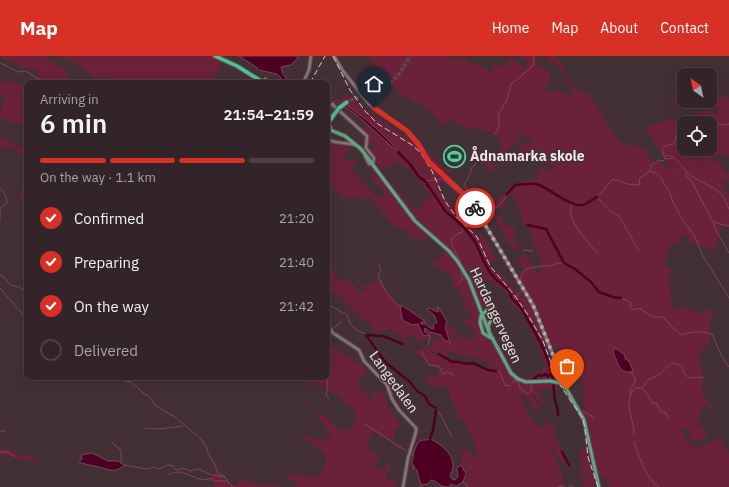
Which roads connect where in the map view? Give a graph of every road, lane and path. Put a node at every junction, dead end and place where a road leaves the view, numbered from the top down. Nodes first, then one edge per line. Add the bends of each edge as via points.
1 (215, 56) edge
2 (311, 56) edge
3 (334, 56) edge
4 (258, 80) edge
5 (304, 80) edge
6 (349, 101) tunnel mouth
7 (332, 105) edge
8 (330, 123) edge
9 (330, 128) edge
10 (330, 141) edge
11 (477, 302) junction
12 (492, 317) junction
13 (484, 321) junction
14 (330, 329) edge
15 (485, 335) junction
16 (495, 344) junction
17 (497, 349) junction
18 (561, 383) junction
19 (403, 487) edge
20 (599, 487) edge

1 - 4 highway
2 - 5 main road
3 - 18 main road via 369,104 407,131 429,162 469,199 533,305 563,380
6 - 8 highway, Hardangervegen, bridge via 339,108
7 - 10 main road via 368,137 366,148 374,158 373,164 369,164 354,144
9 - 11 main road, Hardangervegen via 350,139 361,149 415,221 456,259
11 - 12 main road via 484,318 490,320
11 - 13 main road, Hardangervegen
12 - 15 main road via 490,307 482,315 480,322
12 - 16 main road via 488,327
13 - 15 main road via 488,332
13 - 16 main road, Hardangervegen
14 - 19 main road, Langedalen via 359,350 364,361 387,385 398,408 416,428
15 - 17 main road via 490,337
16 - 17 main road, Hardangervegen
17 - 18 main road, Hardangervegen, bridge via 509,371 518,379
18 - 20 main road via 584,420

